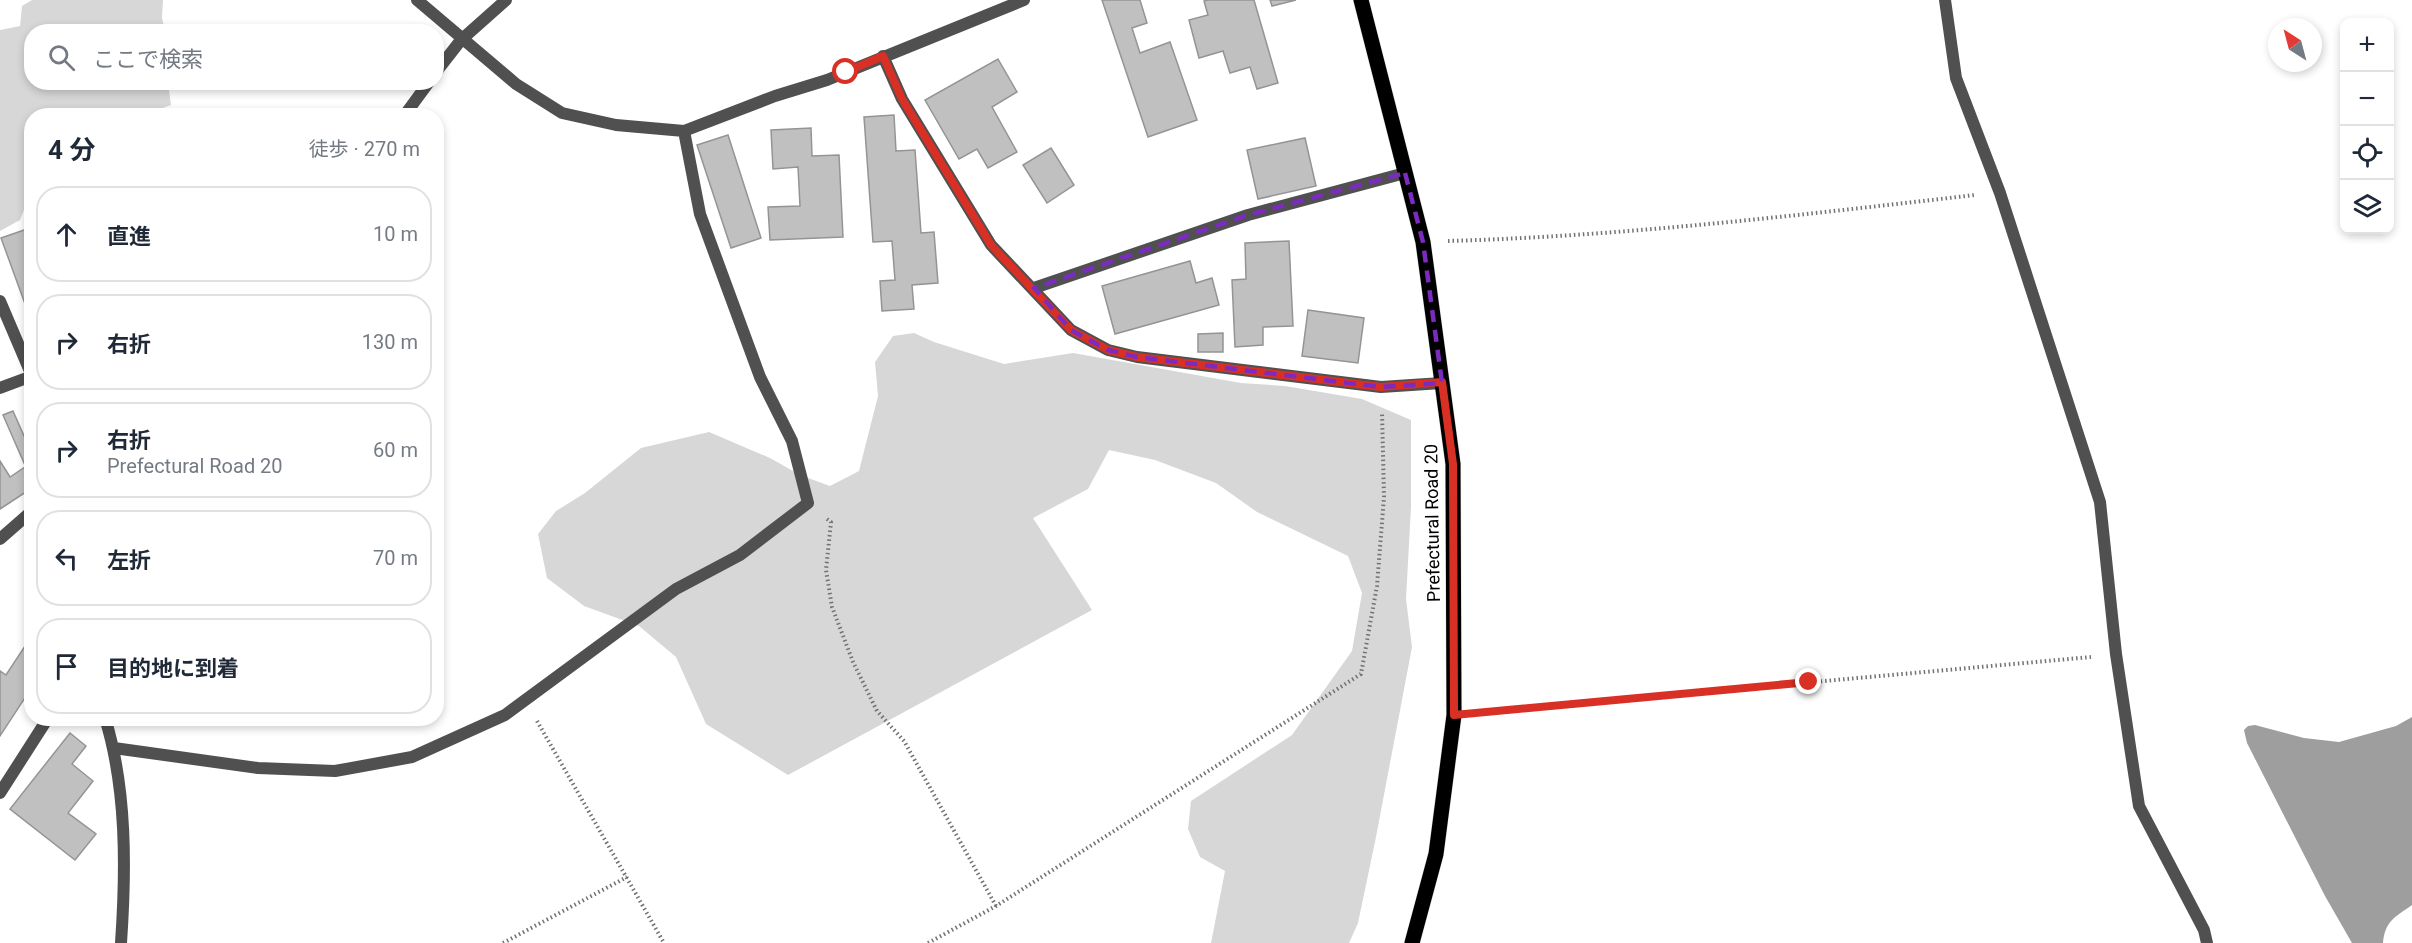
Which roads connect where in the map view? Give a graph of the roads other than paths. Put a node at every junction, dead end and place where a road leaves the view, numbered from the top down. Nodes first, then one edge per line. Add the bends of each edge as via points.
1 (417, 0) edge
2 (506, 0) edge
3 (1024, 0) edge
4 (1361, 0) edge
5 (1945, 0) edge
6 (443, 24) edge
7 (444, 25) edge
8 (461, 40) junction
9 (883, 56) junction
10 (444, 62) edge
11 (423, 90) edge
12 (410, 108) edge
13 (684, 131) junction
14 (1406, 173) junction
15 (1034, 288) junction
16 (0, 301) edge
17 (24, 357) edge
18 (24, 379) edge
19 (1442, 382) junction
20 (0, 388) edge
21 (24, 518) edge
22 (0, 539) edge
23 (43, 726) edge
24 (107, 726) edge
25 (114, 748) junction
26 (0, 793) edge
27 (121, 943) edge
28 (1412, 943) edge
29 (2207, 943) edge

1 - 6 street
2 - 8 street
3 - 9 street
4 - 14 main road, Prefectural Road 20
5 - 29 street via 1956,78 2000,192 2100,502 2116,654 2139,806 2204,930
7 - 8 street
8 - 10 street
8 - 13 street via 516,84 562,113 616,125
9 - 13 street
9 - 15 street via 902,99 991,245
11 - 12 street
13 - 25 street via 700,214 760,377 792,441 808,502 740,555 676,589 505,715 412,757 335,771 258,768
14 - 15 street via 1248,215
14 - 19 main road, Prefectural Road 20 via 1423,242
15 - 19 street via 1071,330 1108,350 1137,357 1381,387
16 - 17 street
18 - 20 street
19 - 28 main road, Prefectural Road 20 via 1453,464 1454,715 1436,854
21 - 22 street
23 - 26 street
24 - 25 street
25 - 27 street via 122,822

